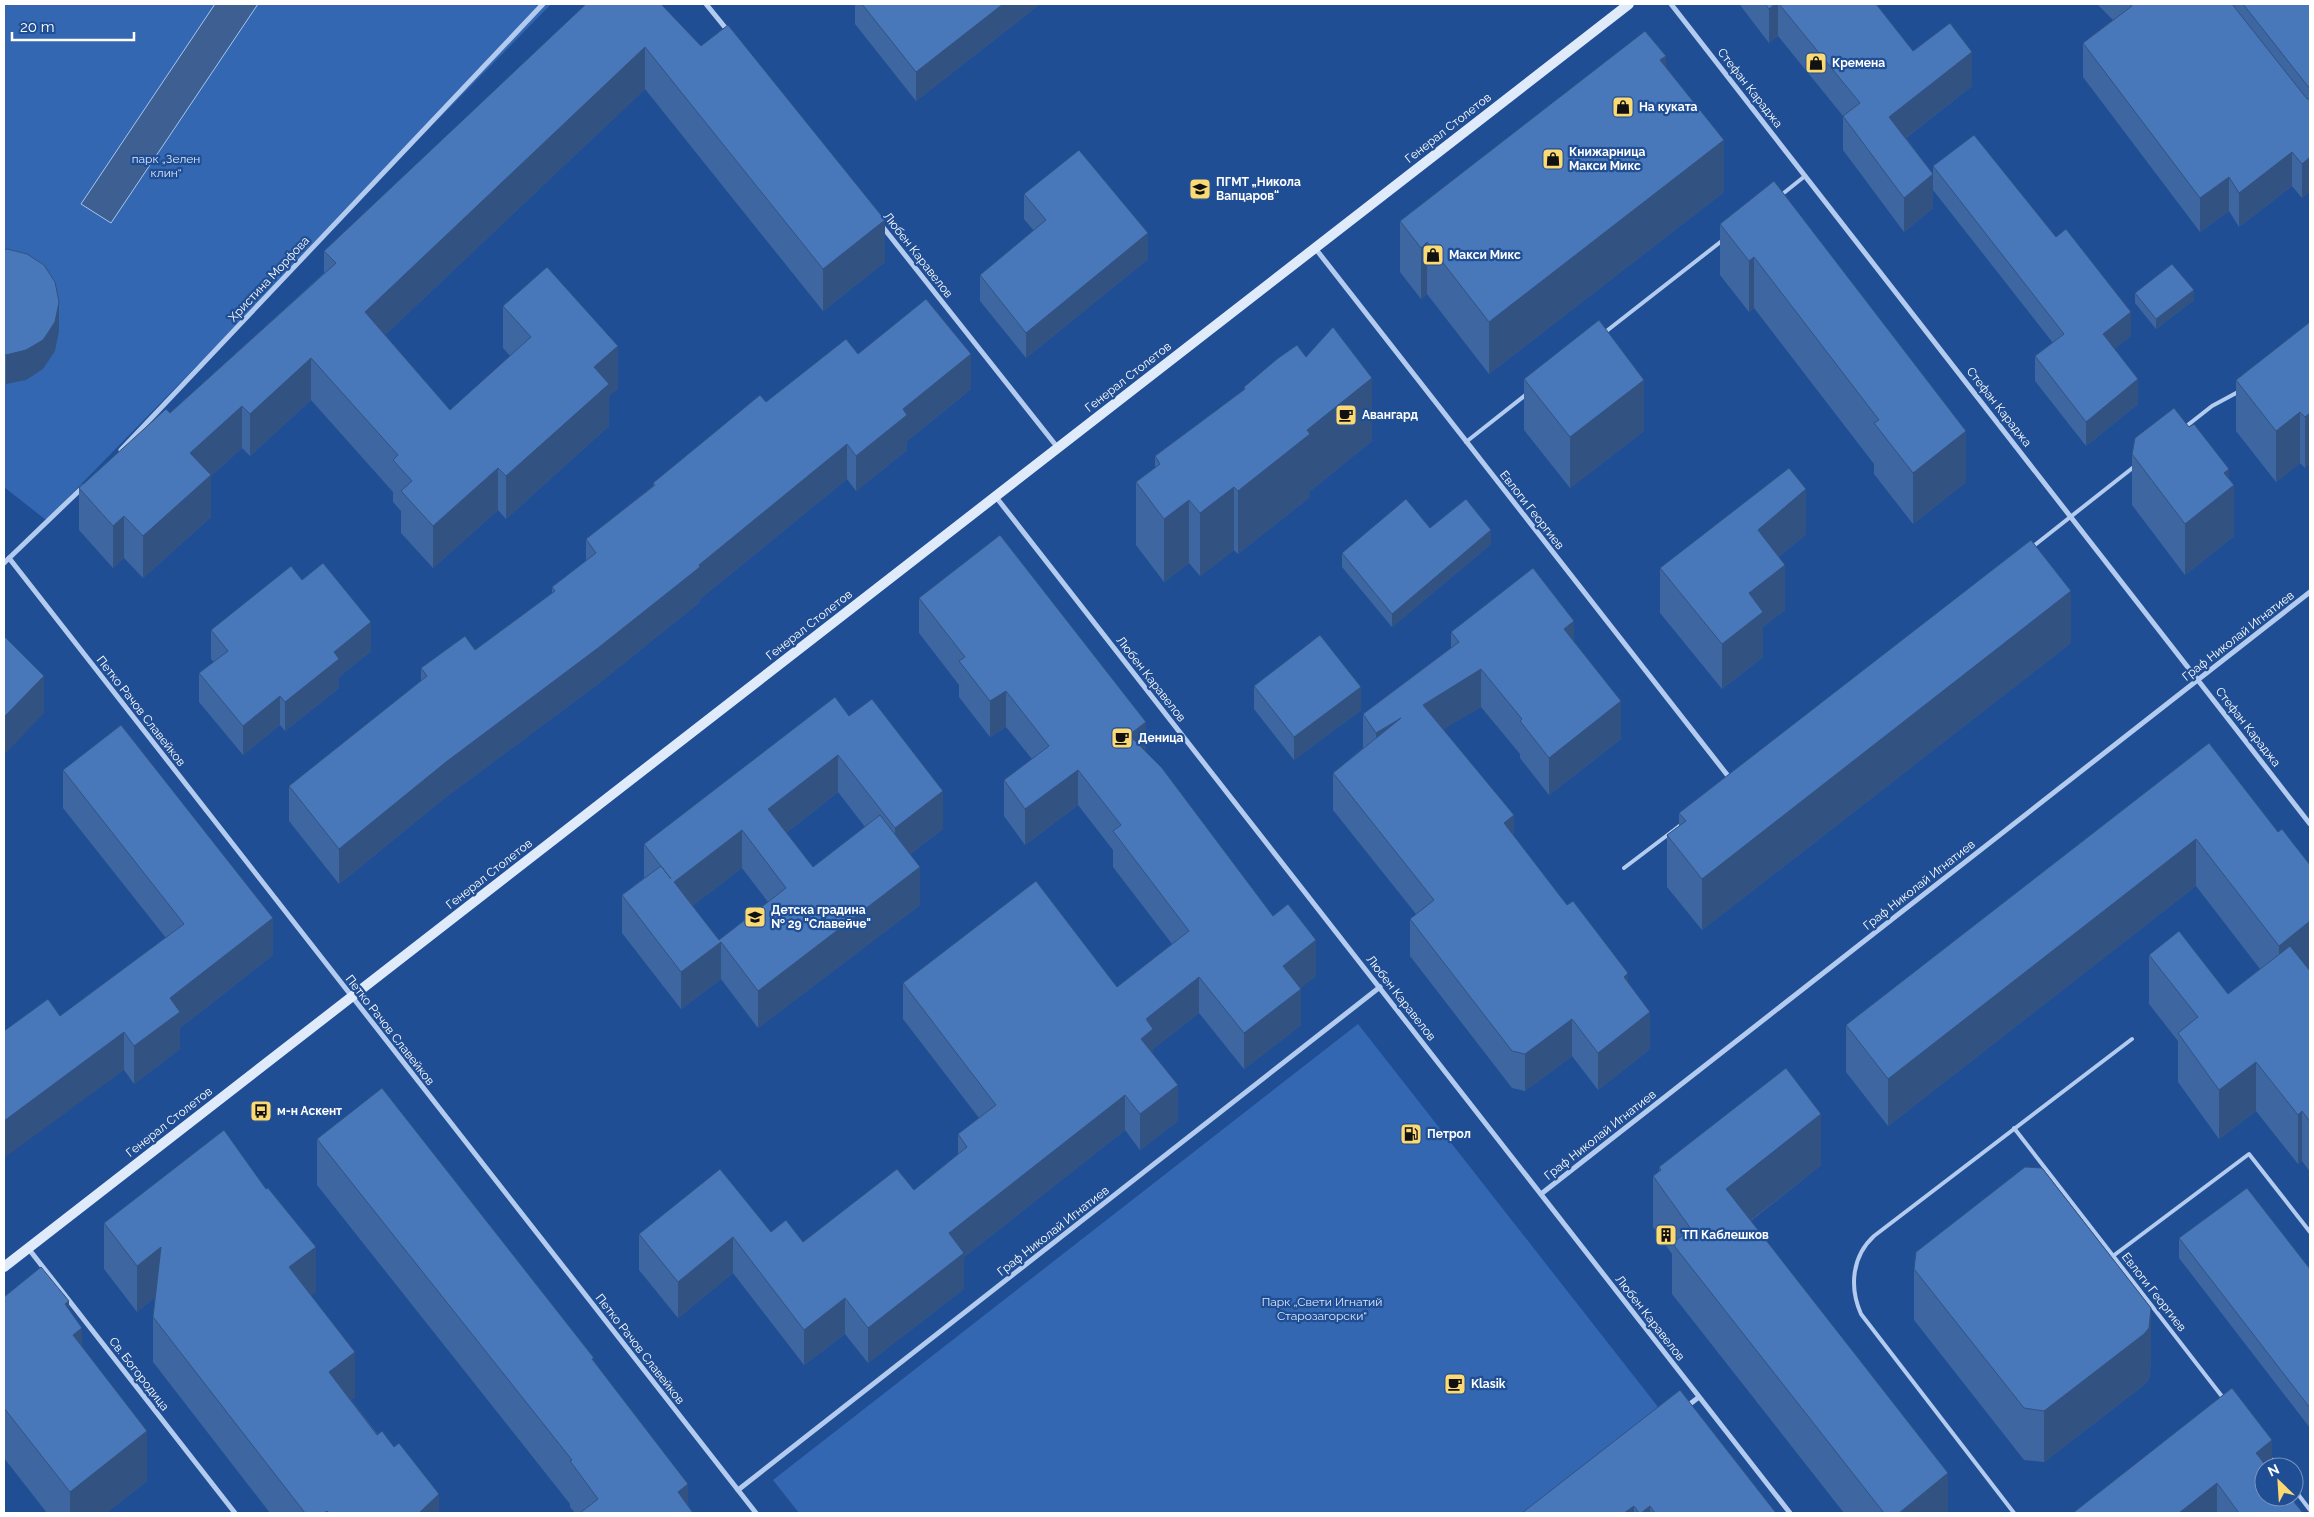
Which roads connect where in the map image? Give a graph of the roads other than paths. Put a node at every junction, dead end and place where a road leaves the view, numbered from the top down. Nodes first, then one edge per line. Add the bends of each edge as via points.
1 (543, 4) edge
2 (706, 4) edge
3 (1629, 4) edge
4 (1671, 4) edge
5 (731, 35) edge
6 (1805, 176) junction
7 (1774, 200) edge
8 (879, 222) edge
9 (1728, 236) edge
10 (1314, 248) junction
11 (1597, 339) edge
12 (1535, 387) edge
13 (2244, 389) edge
14 (2180, 430) edge
15 (1466, 442) junction
16 (1058, 448) junction
17 (116, 456) edge
18 (2141, 461) edge
19 (87, 483) edge
20 (995, 496) junction
21 (2071, 517) junction
22 (2025, 553) edge
23 (9, 558) junction
24 (4, 563) edge
25 (2310, 592) edge
26 (2198, 680) junction
27 (1741, 778) edge
28 (1734, 784) joint
29 (1687, 820) edge
30 (2310, 824) edge
31 (1624, 868) dead end
32 (1380, 988) junction
33 (352, 996) junction
34 (2132, 1039) dead end
35 (2014, 1128) junction
36 (1541, 1194) junction
37 (2310, 1232) edge
38 (28, 1248) junction
39 (2113, 1256) junction
40 (4, 1267) edge
41 (1699, 1397) junction
42 (2225, 1400) edge
43 (1684, 1408) edge
44 (2266, 1452) edge
45 (2270, 1457) edge
46 (738, 1490) junction
47 (235, 1513) edge
48 (756, 1513) edge
49 (1790, 1513) edge
50 (2014, 1513) edge

1 - 17 street, Христина Морфова
2 - 5 street
3 - 10 street, Генерал Столетов
4 - 6 street, Стефан Караджа
6 - 7 lane
6 - 21 street, Стефан Караджа
8 - 16 street, Любен Каравелов
9 - 11 lane
10 - 15 street, Евлоги Георгиев
10 - 16 street, Генерал Столетов
12 - 15 lane
13 - 14 lane via 2212,406
15 - 28 street, Евлоги Георгиев
16 - 20 street, Генерал Столетов
18 - 21 lane
19 - 23 street
20 - 32 street, Любен Каравелов
20 - 33 street, Генерал Столетов
21 - 22 lane
21 - 26 street, Стефан Караджа
23 - 24 street
23 - 33 street, Петко Рачов Славейков
25 - 26 street, Граф Николай Игнатиев
26 - 30 street, Стефан Караджа
26 - 36 street, Граф Николай Игнатиев
27 - 28 lane
29 - 31 lane
32 - 36 street, Любен Каравелов
32 - 46 street, Граф Николай Игнатиев
33 - 38 street, Генерал Столетов
33 - 46 street, Петко Рачов Славейков
34 - 35 lane
35 - 39 lane, Евлоги Георгиев
35 - 50 lane via 1864,1245 1858,1254 1854,1281 1856,1304 1861,1314
36 - 41 street, Любен Каравелов
37 - 39 lane via 2249,1154
38 - 40 street, Генерал Столетов
38 - 47 street, Св. Богородица
39 - 42 lane, Евлоги Георгиев
41 - 43 street
41 - 49 street, Любен Каравелов
44 - 45 lane
46 - 48 street, Петко Рачов Славейков

